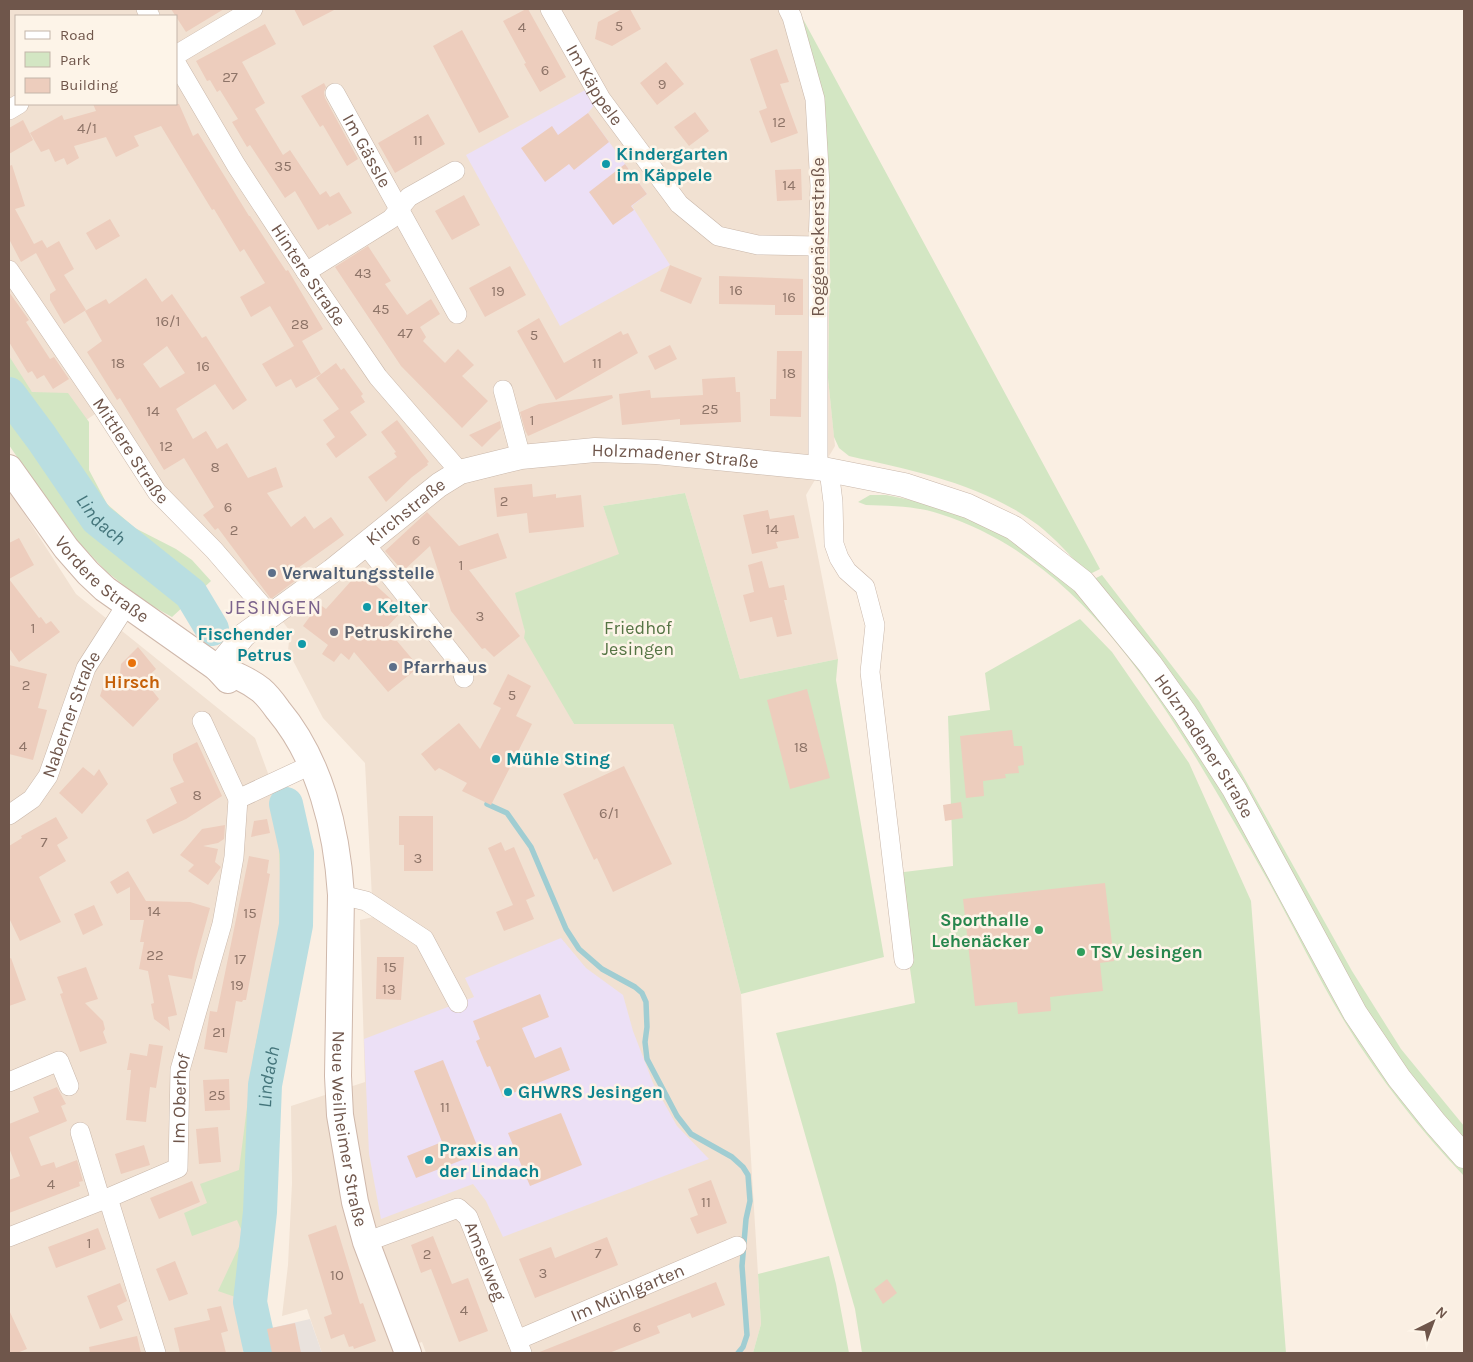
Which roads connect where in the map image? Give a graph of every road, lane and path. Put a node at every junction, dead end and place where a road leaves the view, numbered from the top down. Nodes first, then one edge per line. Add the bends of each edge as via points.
1 (253, 9) edge
2 (550, 9) edge
3 (788, 9) edge
4 (178, 54) edge
5 (178, 66) edge
6 (335, 93) dead end
7 (455, 170) dead end
8 (399, 208) junction
9 (818, 246) junction
10 (9, 270) edge
11 (306, 272) junction
12 (457, 314) dead end
13 (503, 390) dead end
14 (521, 457) junction
15 (9, 468) edge
16 (824, 469) junction
17 (460, 472) junction
18 (365, 544) junction
19 (127, 604) junction
20 (271, 616) junction
21 (217, 668) junction
22 (464, 678) dead end
23 (202, 722) dead end
24 (311, 765) junction
25 (238, 799) junction
26 (9, 815) edge
27 (341, 894) junction
28 (904, 960) dead end
29 (458, 1003) dead end
30 (9, 1082) edge
31 (68, 1086) dead end
32 (80, 1132) dead end
33 (1464, 1156) edge
34 (105, 1199) junction
35 (9, 1237) edge
36 (366, 1242) junction
37 (737, 1246) dead end
38 (520, 1347) edge
39 (156, 1353) edge
40 (408, 1353) edge

1 - 4 street
2 - 9 street, Im Käppele via 601,99 679,204 718,236 758,245
3 - 9 street, Roggenäckerstraße via 815,99 820,186
5 - 11 street, Hintere Straße via 236,165
6 - 8 street, Im Gässle
7 - 8 street, Im Gässle via 409,197
8 - 11 street, Im Gässle via 391,219
8 - 12 street, Im Gässle
9 - 16 street, Roggenäckerstraße
10 - 20 street, Mittlere Straße via 157,492 214,550
11 - 17 street, Hintere Straße via 378,377
13 - 14 street
14 - 16 street, Holzmadener Straße via 595,450 656,452
14 - 17 street, Holzmadener Straße
15 - 19 main road, Vordere Straße via 66,548 105,589
16 - 28 street via 833,502 834,544 843,565 865,588 875,625 870,672
16 - 33 street, Holzmadener Straße via 904,485 968,506 1014,528 1082,582 1150,664 1185,713 1234,789 1355,1013 1399,1078
17 - 18 street, Kirchstraße via 424,496
18 - 20 street, Kirchstraße
18 - 22 street via 460,664
19 - 21 main road, Vordere Straße
19 - 26 street, Naberner Straße via 86,668 48,776 32,799
20 - 21 street, Kirchstraße via 244,635
21 - 24 main road, Neue Weilheimer Straße via 242,677 262,691 292,727
23 - 25 street, Im Oberhof
24 - 25 street
24 - 27 main road, Neue Weilheimer Straße via 329,813
25 - 34 street, Im Oberhof via 234,857 222,924 180,1070 178,1168
27 - 29 street via 366,901 424,939
27 - 36 main road, Neue Weilheimer Straße via 340,1115 355,1202
30 - 31 street via 59,1061
32 - 34 street
34 - 35 street
34 - 39 street
36 - 38 street, Amselweg via 458,1208 468,1217
36 - 40 main road, Neue Weilheimer Straße
37 - 38 street, Im Mühlgarten

